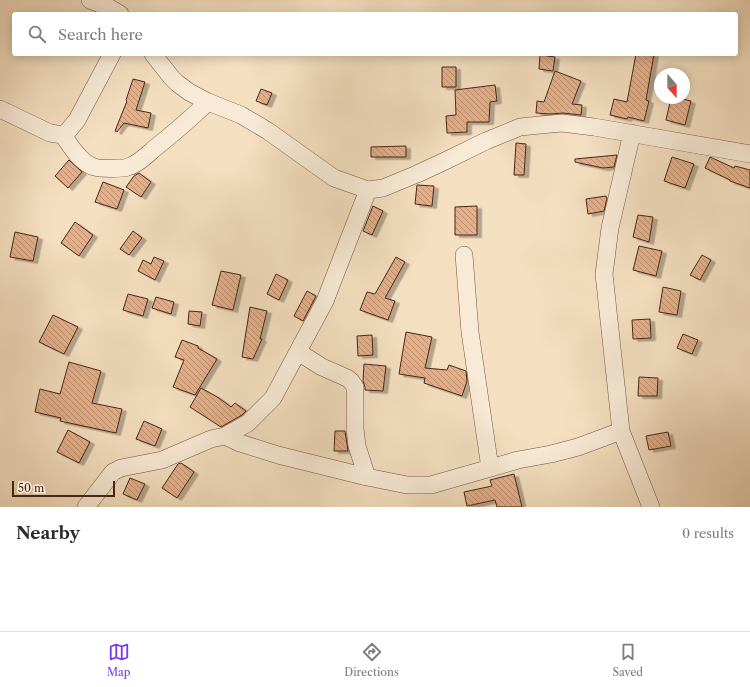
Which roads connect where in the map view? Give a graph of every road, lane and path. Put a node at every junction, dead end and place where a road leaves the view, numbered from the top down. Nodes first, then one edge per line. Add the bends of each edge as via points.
1 (90, 0) edge
2 (117, 12) edge
3 (111, 56) edge
4 (154, 56) edge
5 (208, 102) junction
6 (0, 109) edge
7 (632, 133) junction
8 (63, 135) junction
9 (750, 154) edge
10 (368, 190) junction
11 (464, 255) dead end
12 (298, 352) junction
13 (621, 431) junction
14 (225, 436) junction
15 (490, 468) junction
16 (367, 477) junction
17 (86, 507) edge
18 (651, 507) edge

1 - 2 street
3 - 8 street via 77,120
4 - 5 street via 171,78
5 - 8 street via 140,161 127,167 95,168 85,163 73,151
5 - 10 street via 241,115 268,131 334,178
6 - 8 street via 50,133
7 - 9 street
7 - 10 street via 562,124 520,127 417,174 383,188
7 - 13 street via 610,228 604,274
10 - 12 street via 325,301
11 - 15 street via 470,332
12 - 14 street via 273,398 248,423
12 - 16 street via 322,367 347,378 355,387 357,446
13 - 15 street via 551,454
13 - 18 street
14 - 16 street via 278,455
14 - 17 street via 211,439 162,460 113,472
15 - 16 street via 431,485 407,485

